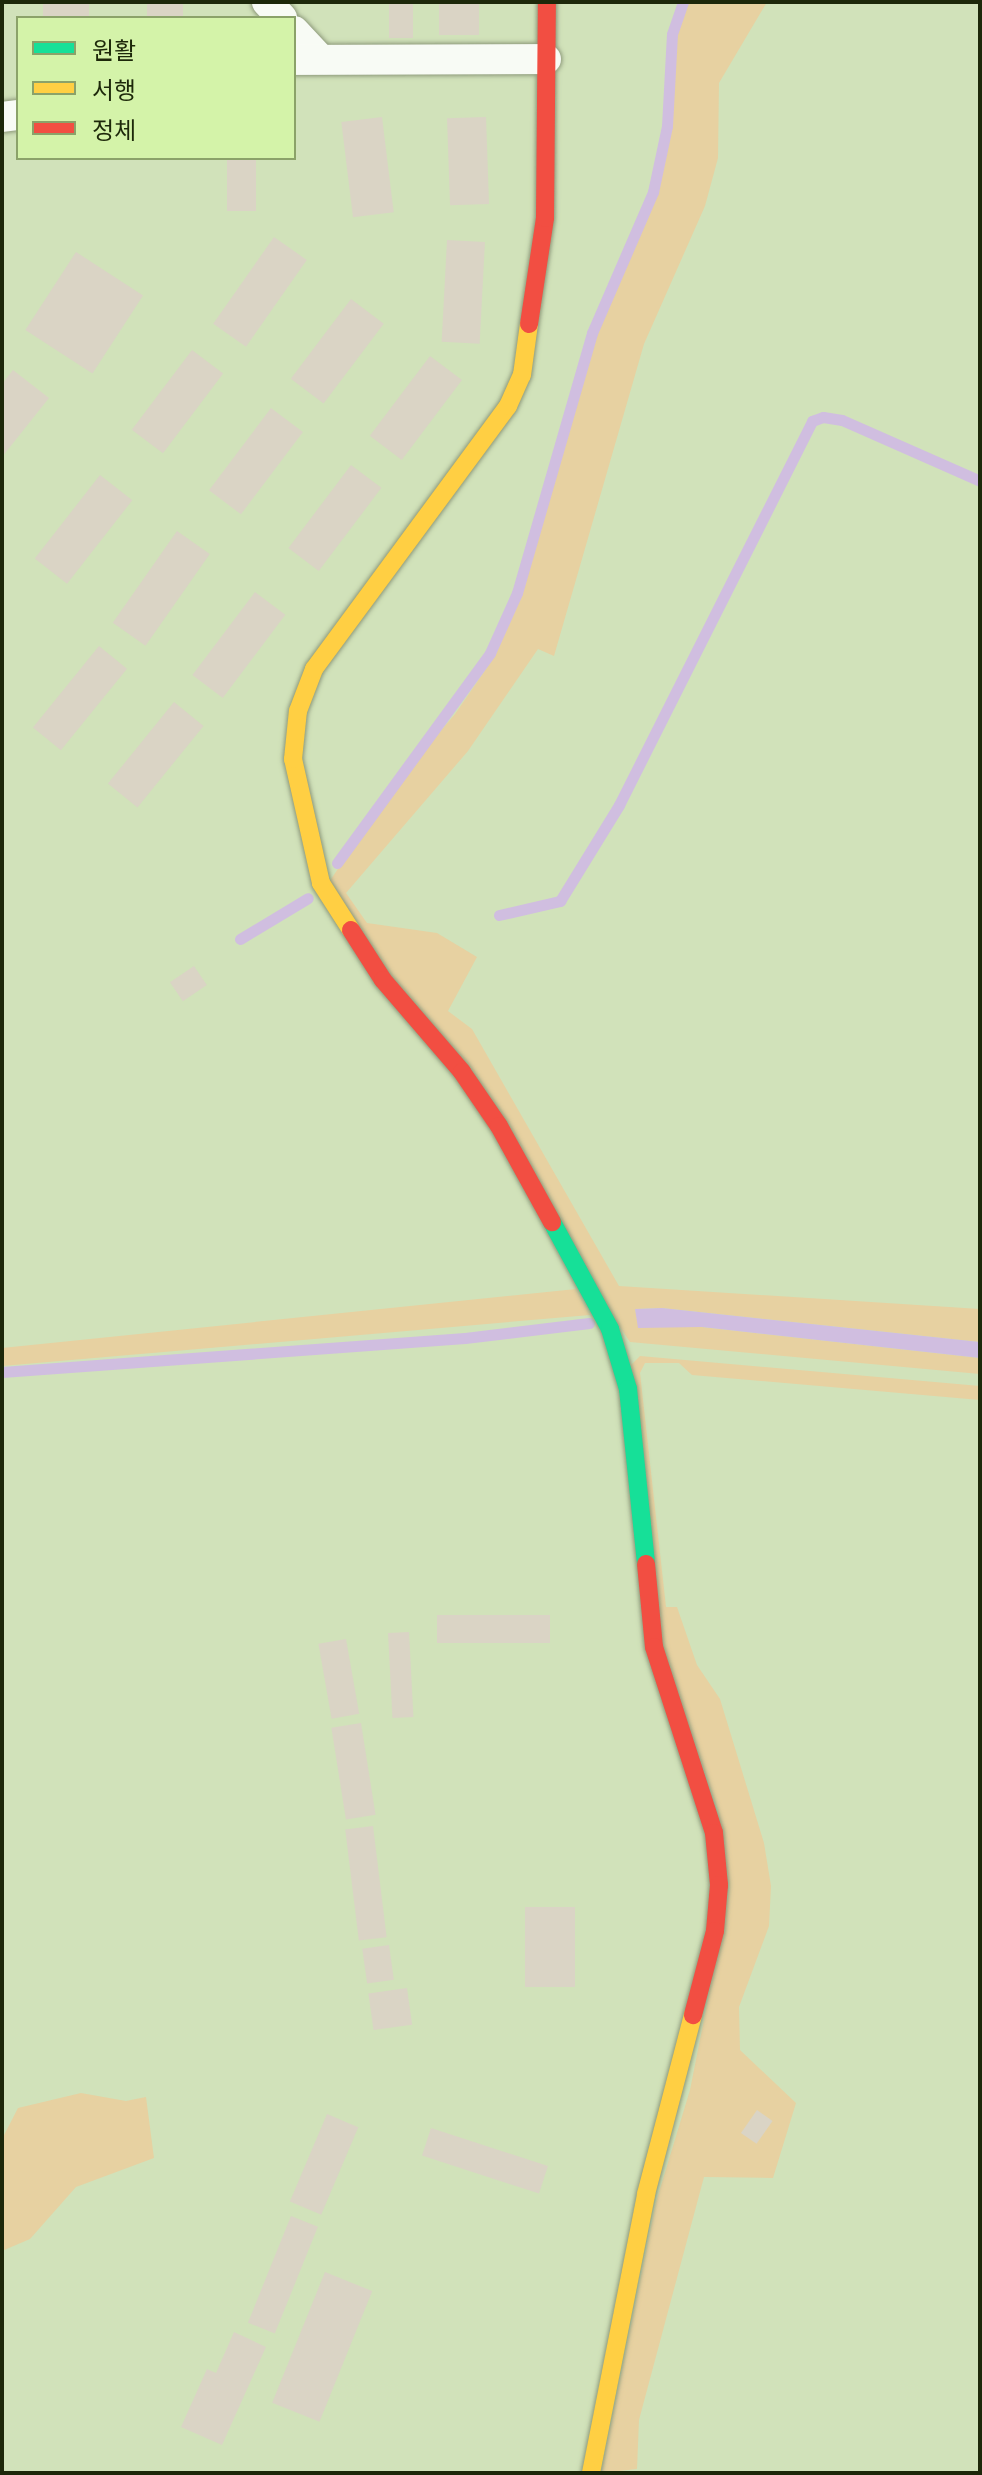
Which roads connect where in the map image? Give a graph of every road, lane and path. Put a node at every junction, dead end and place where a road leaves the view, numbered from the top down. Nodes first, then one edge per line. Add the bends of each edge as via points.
1 (547, 2) edge
2 (296, 36) edge
3 (306, 59) edge
4 (546, 59) junction
5 (591, 2473) edge

1 - 4 street
2 - 3 street
3 - 4 street
4 - 5 street via 545,218 522,375 508,406 314,669 298,711 293,759 321,883 383,980 462,1072 499,1126 610,1329 628,1389 654,1647 714,1833 719,1885 715,1931 646,2194

